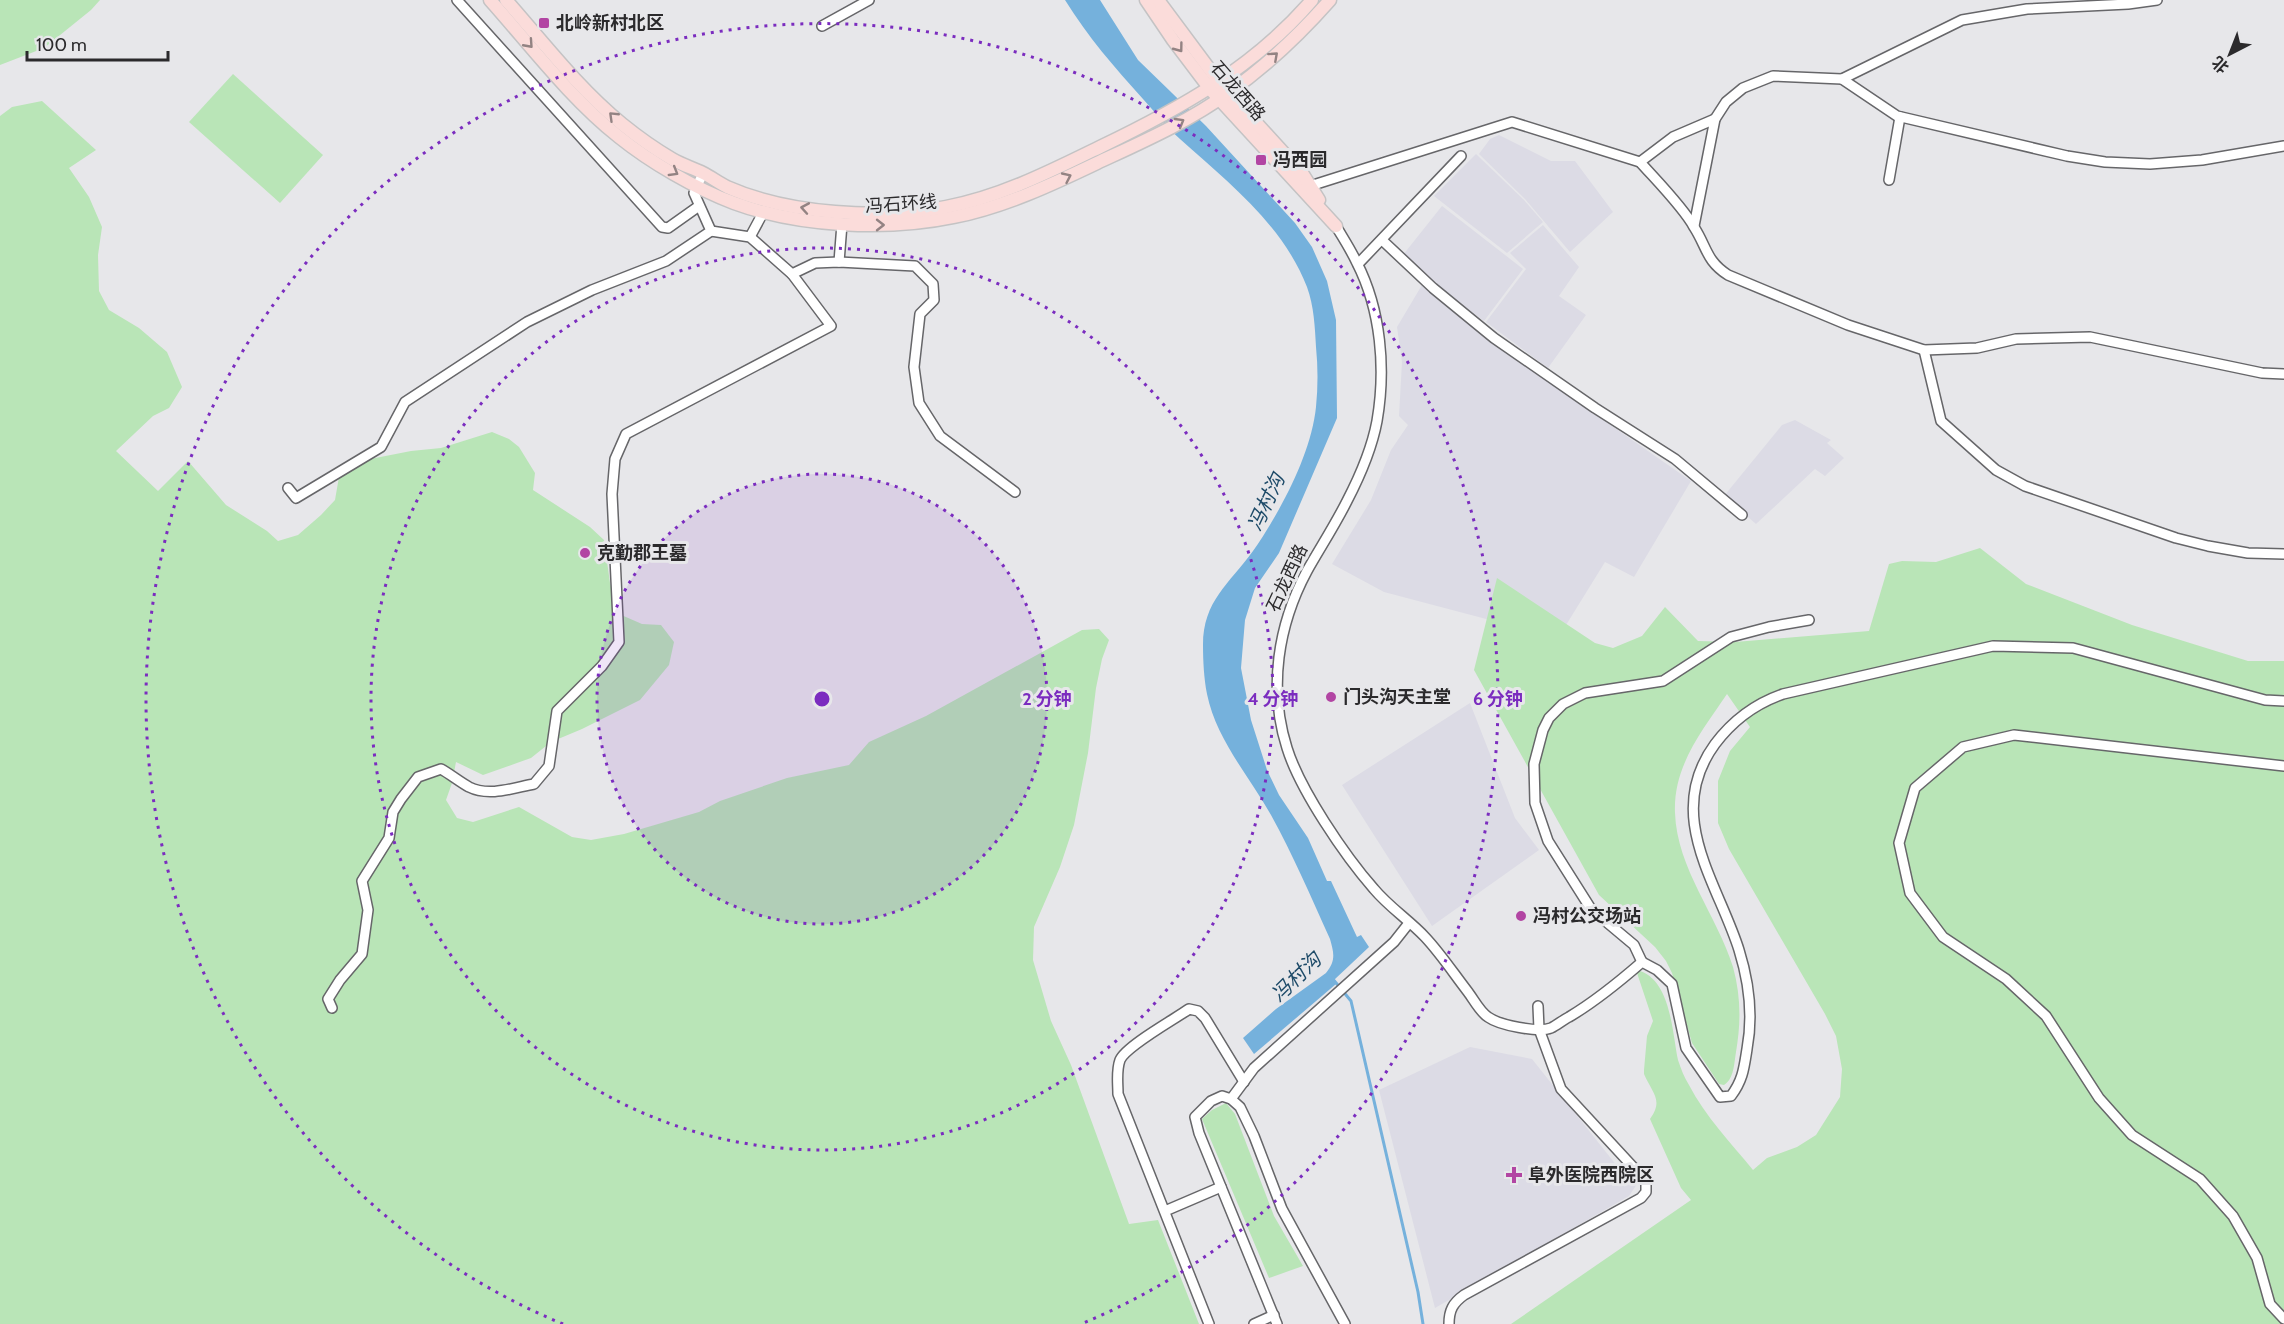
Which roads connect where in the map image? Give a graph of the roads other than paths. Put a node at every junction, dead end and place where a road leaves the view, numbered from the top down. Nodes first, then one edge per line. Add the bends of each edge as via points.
1 (457, 0) edge
2 (490, 0) edge
3 (506, 0) edge
4 (869, 0) edge
5 (1146, 0) edge
6 (1158, 0) edge
7 (1312, 0) edge
8 (1330, 0) edge
9 (2157, 0) edge
10 (822, 26) dead end
11 (1842, 79) junction
12 (1215, 86) junction
13 (1224, 96) junction
14 (1900, 117) junction
15 (1715, 119) junction
16 (2284, 146) edge
17 (1461, 156) dead end
18 (1640, 162) junction
19 (703, 173) junction
20 (1888, 180) dead end
21 (696, 185) junction
22 (1310, 186) junction
23 (699, 206) junction
24 (764, 211) junction
25 (842, 224) junction
26 (1336, 226) junction
27 (1694, 226) junction
28 (711, 231) junction
29 (750, 237) junction
30 (1382, 240) junction
31 (839, 262) junction
32 (1358, 264) junction
33 (792, 274) junction
34 (1924, 350) junction
35 (2284, 374) edge
36 (288, 488) dead end
37 (1015, 492) dead end
38 (1742, 515) dead end
39 (2284, 554) edge
40 (1809, 620) dead end
41 (2284, 701) edge
42 (2284, 766) edge
43 (1409, 923) junction
44 (1642, 962) junction
45 (1538, 1006) dead end
46 (332, 1008) dead end
47 (1539, 1029) junction
48 (1244, 1082) junction
49 (1231, 1099) junction
50 (1221, 1187) junction
51 (1165, 1211) junction
52 (2284, 1319) edge
53 (1276, 1320) edge
54 (1209, 1324) edge
55 (1254, 1324) edge
56 (1345, 1324) edge
57 (1449, 1324) edge

1 - 23 street via 662,227 668,228
2 -> 21 main road, 冯石环线 via 577,97 619,137
19 -> 3 main road, 冯石环线 via 674,160 620,122 567,70
4 - 10 street
5 -> 12 main road, 石龙西路 via 1173,40
6 - 12 main road, 石龙西路
7 - 12 main road, 冯石环线 via 1265,46
13 -> 8 main road, 冯石环线 via 1291,41
9 - 11 street via 2027,9 1962,20
11 - 14 street
11 - 15 street via 1773,76 1743,88 1726,102
12 - 13 main road, 石龙西路
12 -> 19 main road, 冯石环线 via 1151,122 1025,182 957,205 862,214 792,206 727,187
13 - 22 main road, 石龙西路 via 1302,173
25 -> 13 main road, 冯石环线 via 925,222 994,207 1058,182 1161,133
13 - 26 main road, 石龙西路
14 - 16 street via 2105,162 2202,160
14 - 20 street
15 - 18 street via 1673,136
15 - 27 street
17 - 30 street
18 - 22 street via 1512,122
18 - 27 street
19 - 21 street
21 - 23 street via 694,193
21 - 24 main road, 冯石环线
22 - 26 main road, 石龙西路
23 - 28 street
24 - 25 main road, 冯石环线
24 - 29 street
25 - 31 street
26 - 32 street, 石龙西路
27 - 34 street via 1708,257 1728,275 1848,325
28 - 29 street
28 - 36 street via 666,261 592,290 527,322 405,402 381,447 296,498
29 - 33 street
30 - 32 street
30 - 38 street via 1494,338 1675,459
31 - 33 street via 815,262
31 - 37 street via 915,266 933,284 934,300 920,314 914,367 919,403 940,436
32 - 43 street, 石龙西路 via 1369,291 1381,351 1377,421 1348,499 1292,603 1280,649 1277,700 1287,750 1314,803 1375,890
33 - 46 street via 831,326 626,434 615,459 612,494 619,642 596,673 557,711 549,766 534,784 489,792 468,786 441,769 418,777 393,812 389,838 362,881 368,910 362,954 328,999
34 - 35 street via 1977,348 2016,339 2090,338 2262,374
34 - 39 street via 1941,421 1996,470 2015,481 2176,538 2248,553
40 - 44 street via 1731,637 1663,681 1585,693 1563,704 1543,730 1534,764 1535,803 1548,841 1591,909 1634,945
41 - 44 street via 2265,700 2073,648 1993,646 1766,700 1739,717 1720,737 1700,770 1695,794 1697,840 1740,952 1750,1009 1741,1082 1731,1095 1720,1097 1686,1048 1672,984
42 - 52 street via 2014,735 1963,747 1915,788 1899,843 1910,894 1943,937 2006,979 2046,1016 2099,1098 2132,1135 2200,1179 2233,1216 2257,1258 2270,1304
43 - 47 street, 石龙西路 via 1425,937 1487,1017
43 - 48 street via 1394,942 1254,1068
44 - 47 street via 1599,998 1549,1029
45 - 47 street
47 - 57 street via 1561,1089 1646,1181 1646,1192 1455,1301
48 - 49 street
48 - 51 street via 1205,1018 1189,1009 1120,1058 1118,1094
49 - 50 street via 1222,1096 1211,1101 1195,1117
49 - 56 street via 1240,1107 1254,1136 1281,1209
50 - 51 street
50 - 53 street
51 - 54 street
53 - 55 street

